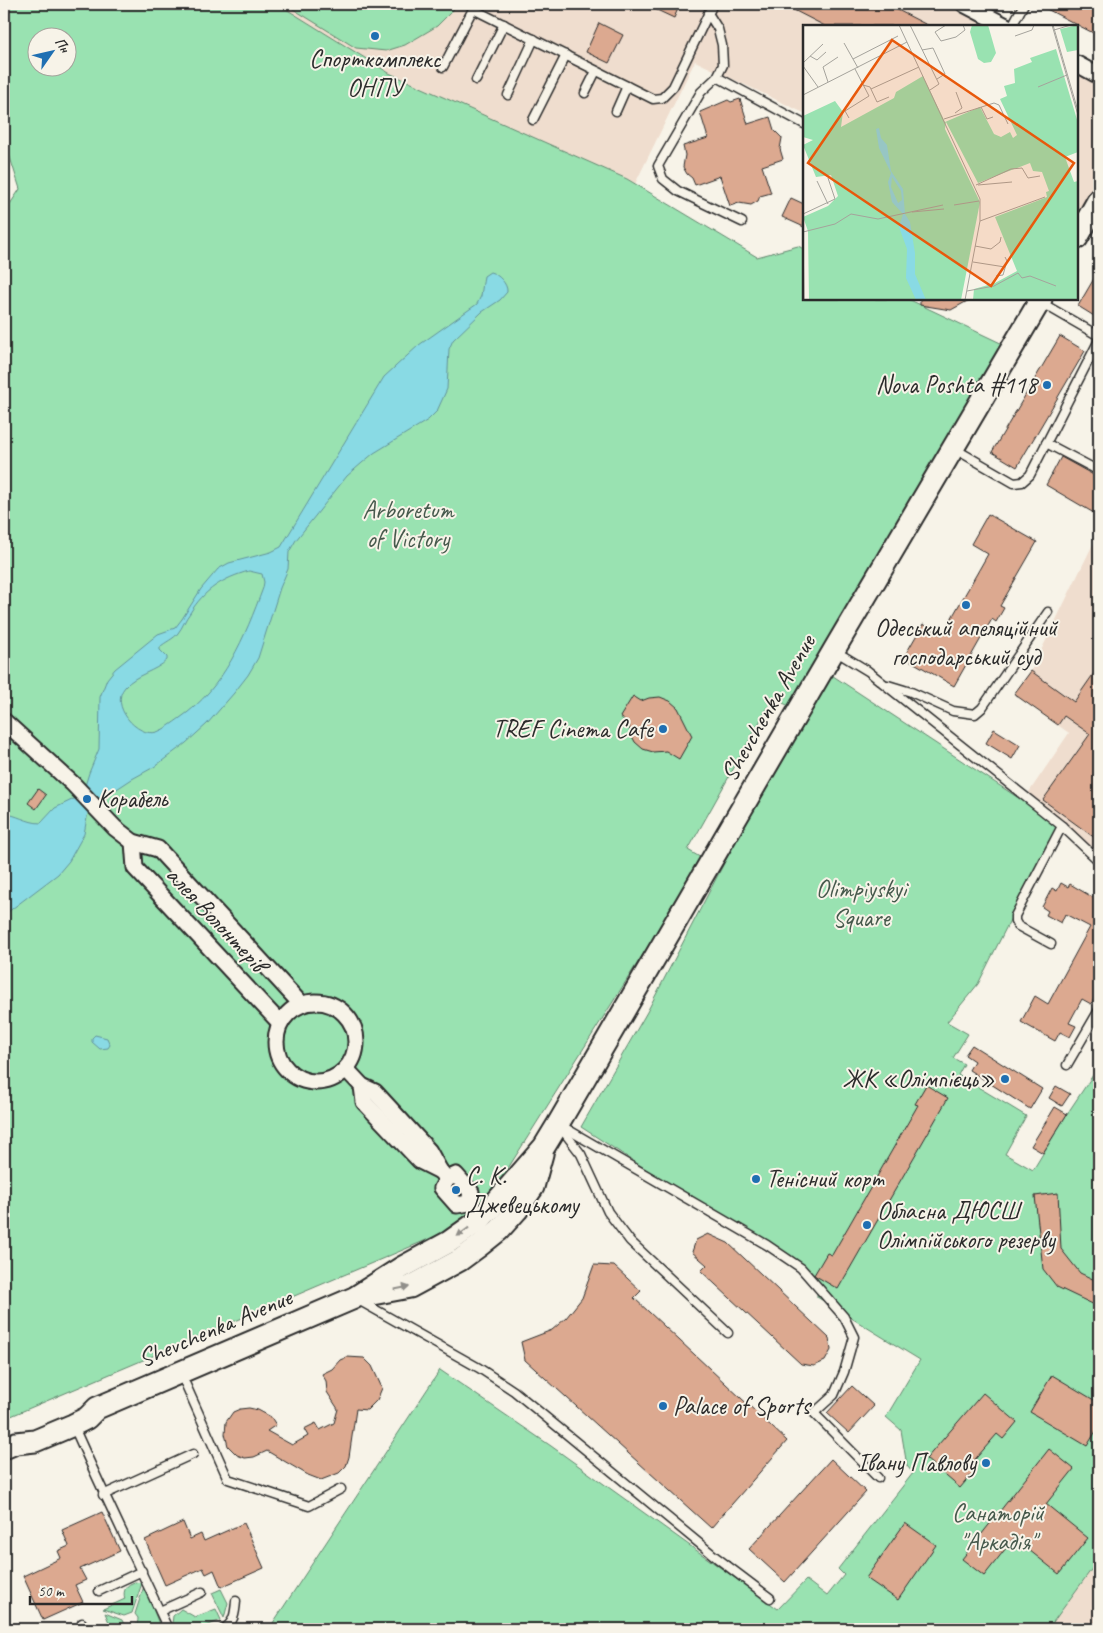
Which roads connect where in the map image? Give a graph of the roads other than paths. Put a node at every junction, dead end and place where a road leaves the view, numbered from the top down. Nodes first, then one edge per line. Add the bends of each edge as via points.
1 (713, 4) edge
2 (964, 4) edge
3 (1024, 4) edge
4 (708, 14) junction
5 (504, 24) junction
6 (1004, 25) edge
7 (1013, 25) edge
8 (534, 39) junction
9 (566, 55) junction
10 (1078, 65) edge
11 (443, 66) dead end
12 (596, 71) junction
13 (1099, 76) edge
14 (717, 77) junction
15 (476, 80) dead end
16 (628, 86) junction
17 (585, 93) dead end
18 (508, 95) dead end
19 (616, 111) dead end
20 (533, 120) dead end
21 (803, 123) edge
22 (1099, 199) edge
23 (742, 222) dead end
24 (1078, 236) edge
25 (1040, 300) edge
26 (1099, 336) edge
27 (1099, 340) edge
28 (1046, 443) junction
29 (952, 447) junction
30 (1099, 471) edge
31 (1048, 612) dead end
32 (834, 650) junction
33 (884, 684) junction
34 (4, 722) edge
35 (1062, 826) junction
36 (133, 842) junction
37 (1099, 861) edge
38 (1051, 944) dead end
39 (301, 1004) junction
40 (1099, 1010) edge
41 (280, 1023) junction
42 (1067, 1065) dead end
43 (346, 1069) junction
44 (558, 1124) junction
45 (472, 1206) dead end
46 (354, 1298) junction
47 (728, 1334) dead end
48 (180, 1373) junction
49 (98, 1408) junction
50 (73, 1425) junction
51 (10, 1445) edge
52 (193, 1454) dead end
53 (878, 1478) dead end
54 (341, 1489) dead end
55 (103, 1495) junction
56 (142, 1571) junction
57 (99, 1592) dead end
58 (202, 1592) dead end
59 (770, 1598) dead end
60 (236, 1601) dead end
61 (160, 1611) junction
62 (168, 1629) edge
63 (223, 1629) edge

1 - 4 lane
2 - 6 street
3 - 7 lane
4 - 14 lane via 718,29 722,45 724,65
4 - 16 lane via 673,87 662,98 653,99
5 - 8 lane
5 - 11 lane via 473,9
5 - 15 lane
8 - 9 lane
8 - 18 lane
9 - 12 lane
9 - 20 lane
10 - 13 street
12 - 16 lane
12 - 17 lane
14 - 21 lane
14 - 23 lane via 701,92 658,166 663,179 678,191
16 - 19 lane
22 - 24 main road
25 - 26 lane
25 - 29 main road, Shevchenka Avenue
27 - 28 lane
28 - 29 lane via 1030,475 1022,482 1014,483
28 - 30 lane
29 - 32 main road, Shevchenka Avenue
31 - 33 lane via 975,714 952,711 911,692
32 - 33 lane
32 - 44 main road, Shevchenka Avenue
33 - 35 lane
34 - 36 street, алея Волонтерів
35 - 37 lane
35 - 38 lane via 1015,916 1018,926
36 - 39 street, алея Волонтерів via 158,849
36 - 41 street, алея Волонтерів via 135,868
39 - 41 street
39 - 43 street via 318,1001 332,1004 352,1023 356,1047
40 - 42 lane
41 - 43 street via 276,1033 278,1054 282,1063 297,1077 318,1082 338,1076
43 - 45 street via 362,1086 375,1092 429,1151 443,1175 442,1188 457,1205
44 - 46 main road, Shevchenka Avenue via 544,1147 477,1222
44 - 47 lane via 581,1154 608,1212 630,1242
44 - 53 lane via 801,1268 844,1317 854,1337 834,1395 814,1413
46 - 48 main road, Shevchenka Avenue
46 - 59 lane via 514,1391
48 - 49 main road, Shevchenka Avenue
48 - 54 lane via 228,1479 309,1506
49 - 50 main road, Shevchenka Avenue
49 - 51 main road, Shevchenka Avenue via 83,1406 29,1428
50 - 51 main road, Shevchenka Avenue via 34,1441
50 - 55 lane
52 - 55 lane
55 - 56 lane
56 - 57 lane
56 - 61 lane
58 - 61 lane
60 - 63 lane via 233,1620
61 - 62 lane

